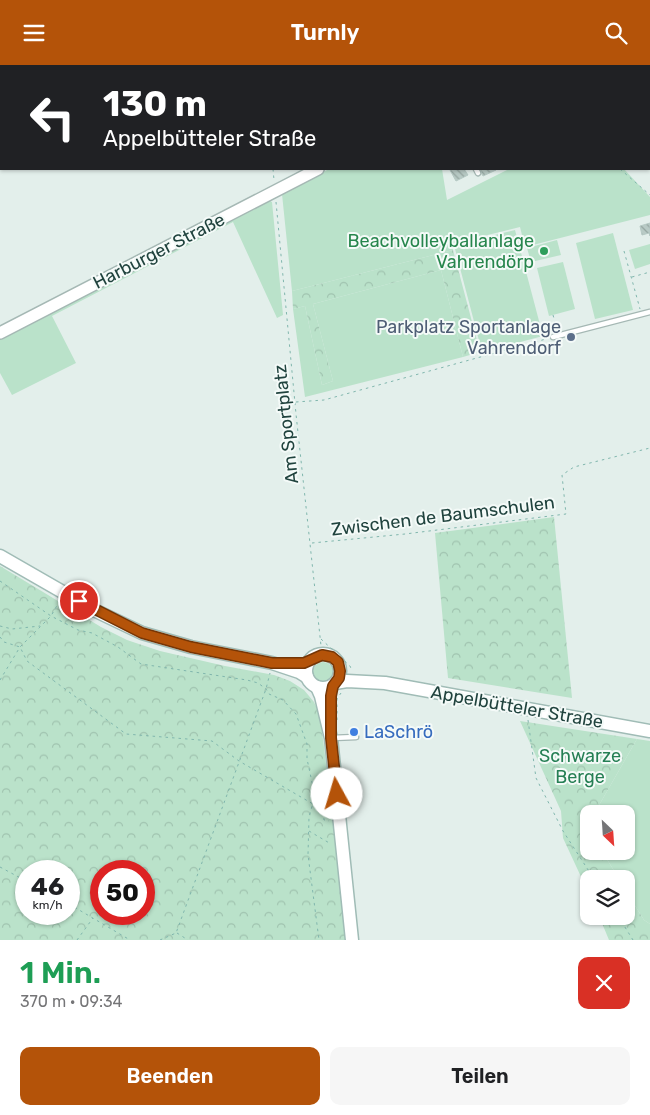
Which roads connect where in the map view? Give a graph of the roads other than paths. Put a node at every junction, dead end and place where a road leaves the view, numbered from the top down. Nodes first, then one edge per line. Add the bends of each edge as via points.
1 (316, 170) edge
2 (650, 312) edge
3 (0, 333) edge
4 (556, 337) road end
5 (0, 556) edge
6 (317, 657) junction
7 (339, 665) junction
8 (271, 667) junction
9 (307, 677) junction
10 (385, 683) junction
11 (317, 687) junction
12 (336, 689) junction
13 (650, 731) edge
14 (356, 737) dead end
15 (334, 738) junction
16 (352, 940) edge

1 - 3 street, Harburger Straße via 275,188
2 - 4 lane
5 - 8 main road via 123,624 164,640
6 - 7 main road via 332,657
6 - 8 main road
6 - 9 main road via 307,668
7 - 10 main road, Appelbütteler Straße via 346,671
7 - 12 main road
8 - 9 main road via 299,672
9 - 11 main road
10 - 12 main road, Appelbütteler Straße via 347,681
10 - 13 main road, Appelbütteler Straße
11 - 12 main road
11 - 15 main road
12 - 15 main road via 331,696
14 - 15 lane
15 - 16 main road

